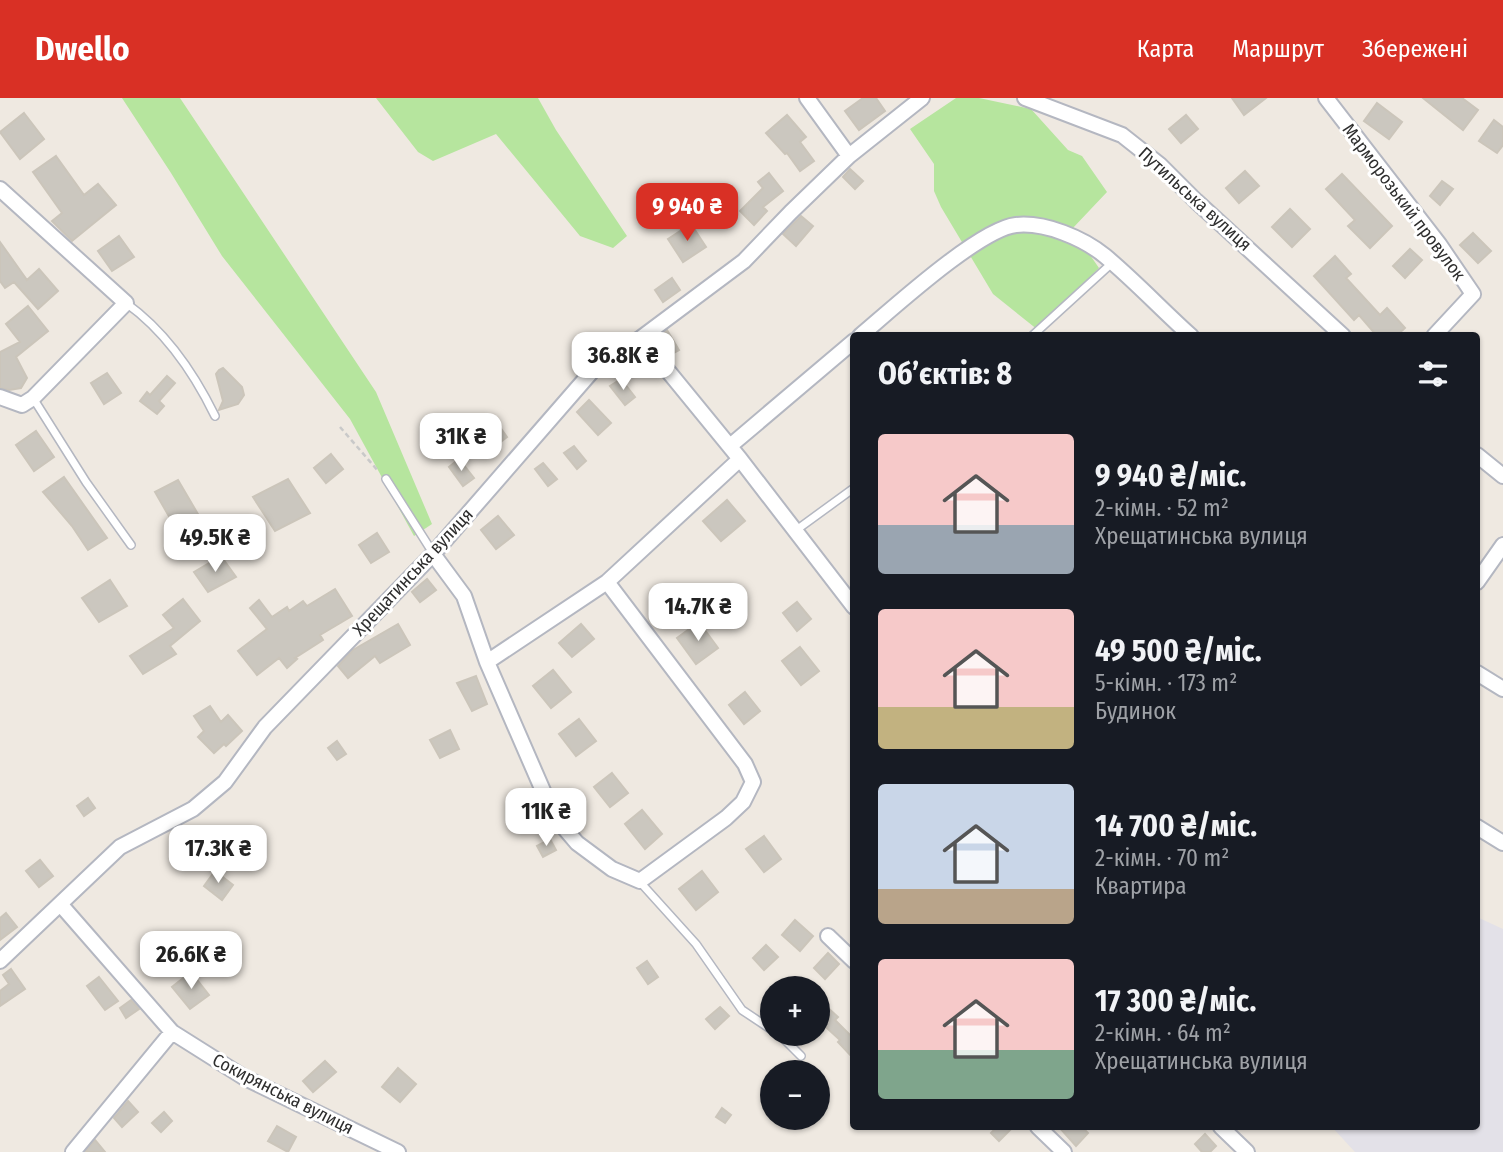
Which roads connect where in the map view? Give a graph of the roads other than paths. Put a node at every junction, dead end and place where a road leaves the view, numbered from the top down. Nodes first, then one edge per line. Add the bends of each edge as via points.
1 (807, 98) edge
2 (922, 98) edge
3 (1025, 98) edge
4 (1325, 98) edge
5 (849, 156) junction
6 (0, 189) edge
7 (1112, 263) junction
8 (126, 303) junction
9 (865, 332) edge
10 (1036, 332) edge
11 (1187, 332) edge
12 (1339, 332) edge
13 (1438, 332) edge
14 (641, 338) junction
15 (850, 344) edge
16 (0, 397) edge
17 (33, 398) junction
18 (215, 416) dead end
19 (730, 446) junction
20 (1480, 457) edge
21 (740, 459) junction
22 (1502, 473) edge
23 (386, 480) road end
24 (850, 491) edge
25 (795, 532) junction
26 (131, 545) dead end
27 (1503, 545) edge
28 (433, 554) junction
29 (1480, 578) edge
30 (607, 582) junction
31 (850, 602) edge
32 (487, 662) junction
33 (1480, 675) edge
34 (1503, 689) edge
35 (1480, 829) edge
36 (1503, 843) edge
37 (640, 881) junction
38 (61, 905) junction
39 (828, 936) dead end
40 (850, 957) edge
41 (0, 961) edge
42 (760, 1022) edge
43 (172, 1032) junction
44 (791, 1046) edge
45 (801, 1056) dead end
46 (1041, 1130) edge
47 (1224, 1130) edge
48 (73, 1152) edge
49 (398, 1152) edge
50 (1064, 1152) edge
51 (1247, 1152) edge

1 - 5 street
2 - 5 street, Хрещатинська вулиця
3 - 12 street, Путильська вулиця via 1122,135
4 - 13 street, Марморозький провулок via 1473,294
5 - 14 street, Хрещатинська вулиця via 744,261
6 - 8 street
7 - 9 street via 1063,232 1015,225 988,235
7 - 10 lane
7 - 11 street
8 - 17 street
8 - 18 lane via 180,356
14 - 19 street
14 - 28 street, Хрещатинська вулиця via 594,369
15 - 19 street
16 - 17 street via 22,405
17 - 26 lane
19 - 21 street
20 - 22 street
21 - 25 street
21 - 30 street
23 - 28 lane
24 - 25 lane
25 - 31 street
27 - 29 street
28 - 32 street via 464,596
28 - 38 street, Хрещатинська вулиця via 265,727 225,782 193,809 120,847
30 - 32 street
30 - 37 street via 745,764 753,782 743,802 726,818
32 - 37 street via 554,816 577,843 612,869
33 - 34 street
35 - 36 street
37 - 42 lane via 696,944 742,1010
38 - 41 street, Хрещатинська вулиця
38 - 43 street, Сокирянська вулиця
39 - 40 street
43 - 48 street
43 - 49 street, Сокирянська вулиця via 245,1078
44 - 45 lane
46 - 50 street
47 - 51 street

